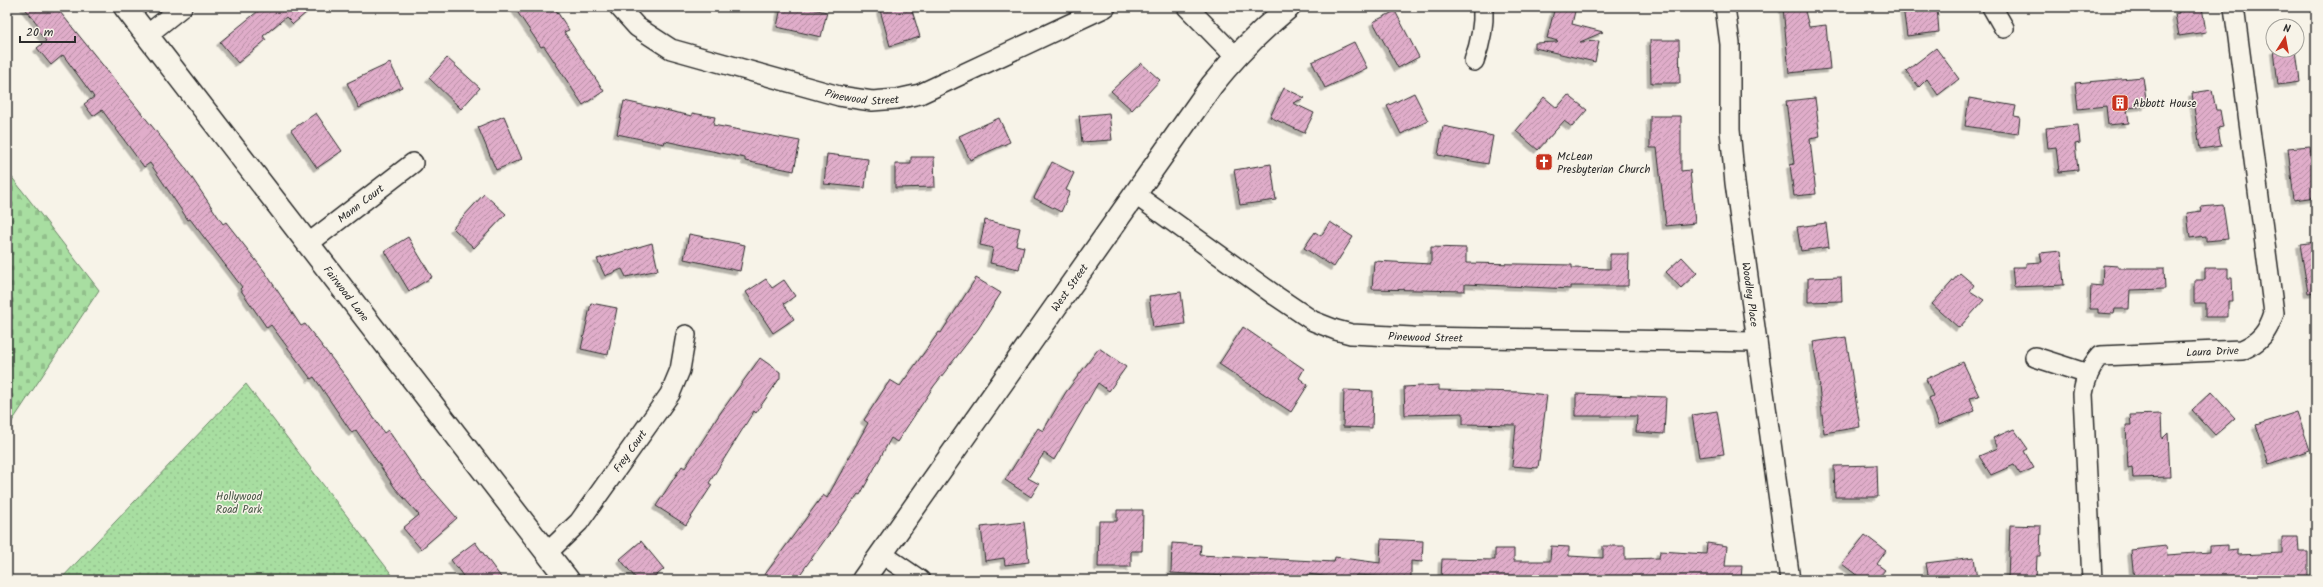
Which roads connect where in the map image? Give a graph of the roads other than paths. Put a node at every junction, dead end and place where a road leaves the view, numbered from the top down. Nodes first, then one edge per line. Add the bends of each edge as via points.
1 (125, 7) edge
2 (182, 7) edge
3 (619, 7) edge
4 (1106, 7) edge
5 (1187, 7) edge
6 (1288, 7) edge
7 (1483, 7) edge
8 (1725, 7) edge
9 (1992, 7) edge
10 (2234, 7) edge
11 (2004, 28) dead end
12 (147, 36) junction
13 (1235, 56) junction
14 (1474, 60) dead end
15 (413, 163) dead end
16 (1136, 195) junction
17 (309, 243) junction
18 (686, 335) dead end
19 (1758, 342) junction
20 (2035, 357) dead end
21 (2088, 374) junction
22 (547, 553) junction
23 (882, 554) junction
24 (568, 580) edge
25 (863, 580) edge
26 (920, 580) edge
27 (1790, 580) edge
28 (2092, 580) edge

1 - 12 street, Fairwood Lane
2 - 12 street
3 - 4 street, Pinewood Street via 637,27 671,49 839,96 872,101 920,94
5 - 13 street
6 - 13 street, West Street
7 - 14 street via 1481,42
8 - 19 street, Woodley Place via 1730,44 1730,130
9 - 11 street
10 - 21 street, Laura Drive via 2273,297 2274,313 2270,326 2254,344 2242,350 2100,356
12 - 17 street, Fairwood Lane
13 - 16 street, West Street
15 - 17 street, Mann Court
16 - 19 street, Pinewood Street via 1313,321 1351,334
16 - 23 street, West Street
17 - 22 street, Fairwood Lane
18 - 22 street, Frey Court via 680,370 670,394 579,522
19 - 27 street, Woodley Place
20 - 21 street
21 - 28 street, Laura Drive via 2083,394
22 - 24 street, Fairwood Lane
23 - 25 street, West Street
23 - 26 street

